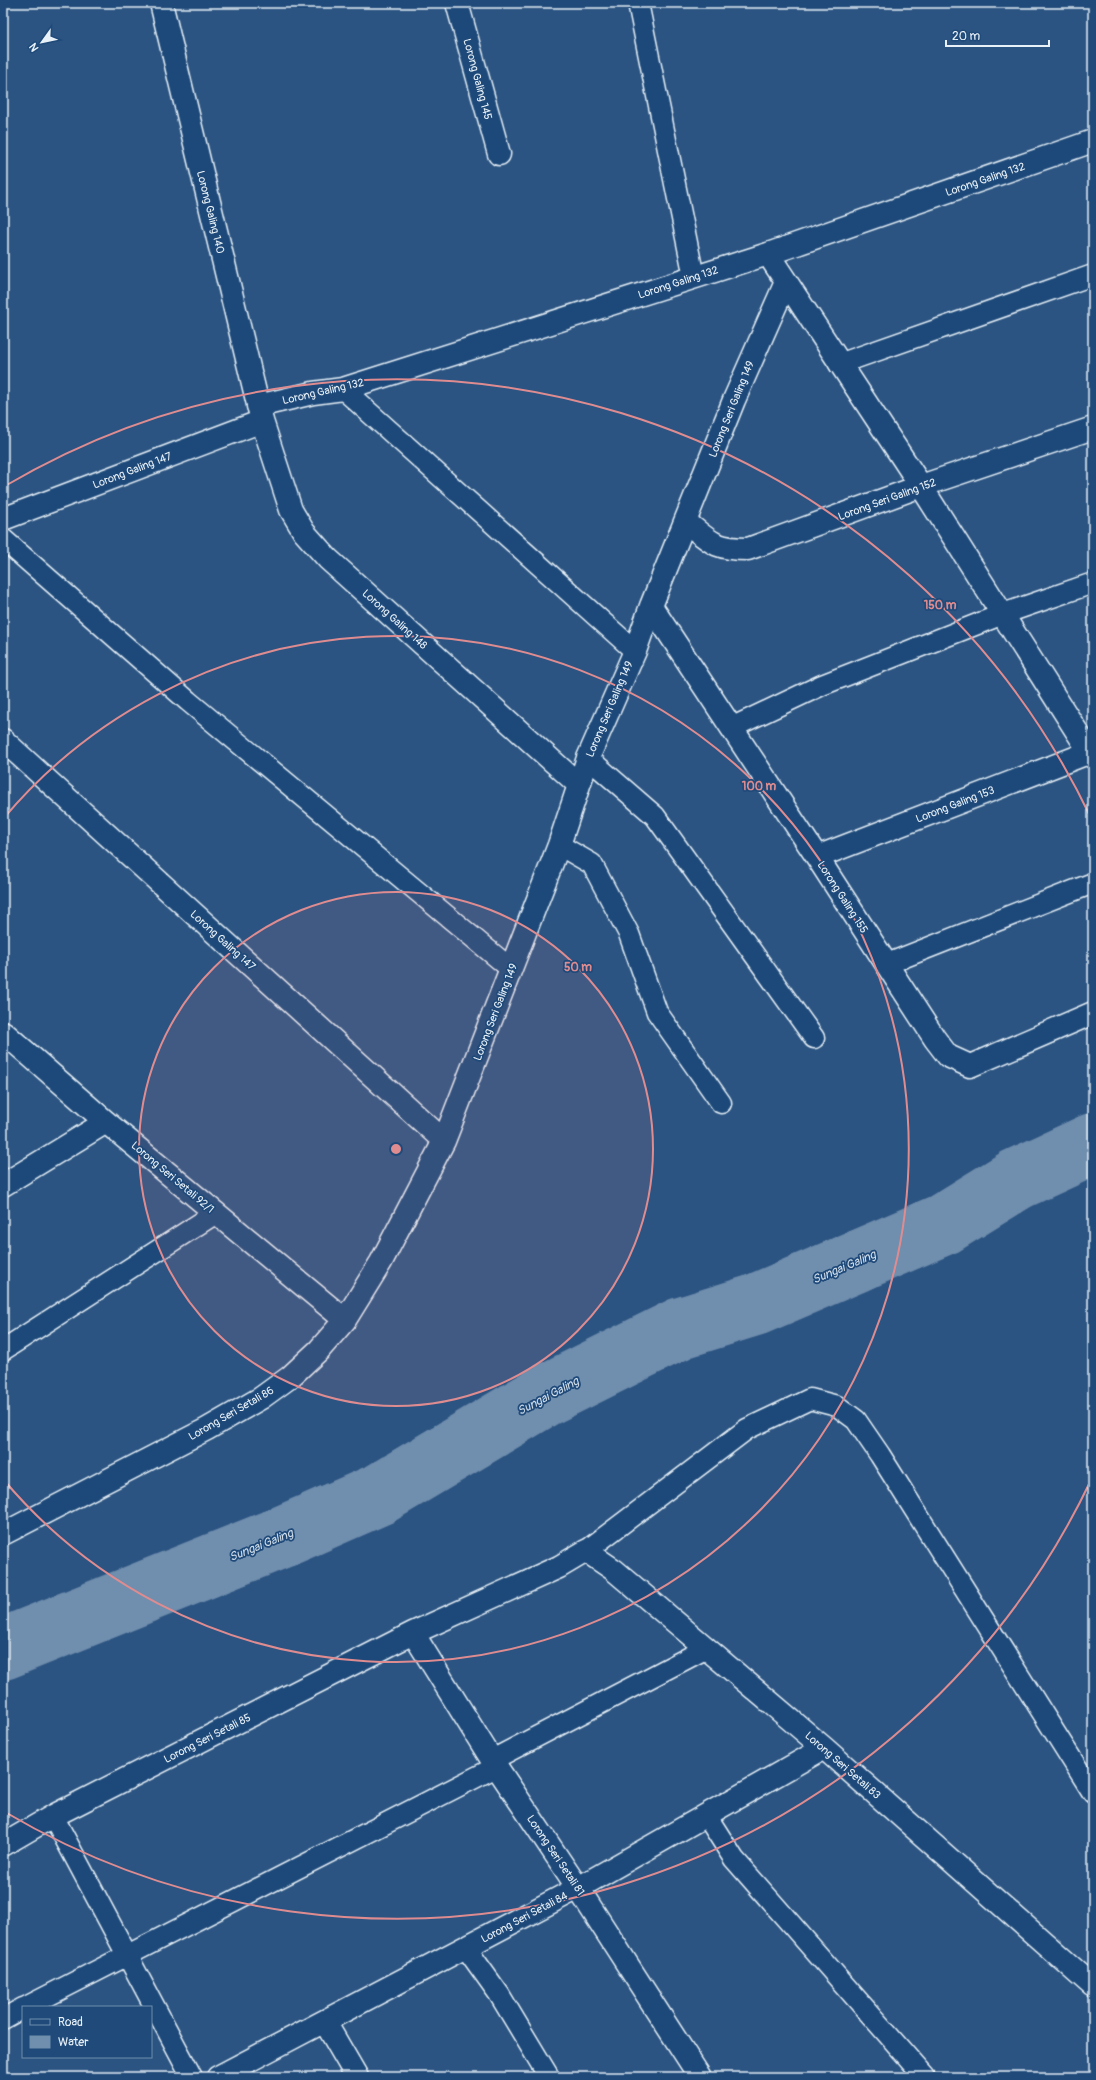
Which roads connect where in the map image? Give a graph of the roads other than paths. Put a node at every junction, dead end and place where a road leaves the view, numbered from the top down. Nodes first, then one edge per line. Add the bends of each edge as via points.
1 (161, 3) edge
2 (457, 3) edge
3 (638, 3) edge
4 (1093, 141) edge
5 (499, 154) dead end
6 (768, 254) junction
7 (1093, 275) edge
8 (694, 277) junction
9 (786, 282) junction
10 (839, 364) junction
11 (343, 389) junction
12 (260, 413) junction
13 (1093, 428) edge
14 (921, 486) junction
15 (3, 519) edge
16 (686, 522) junction
17 (3, 539) edge
18 (1093, 582) edge
19 (651, 606) junction
20 (1003, 614) junction
21 (635, 651) junction
22 (731, 728) junction
23 (3, 740) edge
24 (1092, 753) edge
25 (588, 758) junction
26 (578, 784) junction
27 (559, 845) junction
28 (817, 857) junction
29 (1093, 884) edge
30 (887, 964) junction
31 (511, 969) junction
32 (1093, 1013) edge
33 (3, 1032) edge
34 (814, 1038) dead end
35 (721, 1103) dead end
36 (106, 1122) junction
37 (444, 1140) junction
38 (3, 1185) edge
39 (216, 1213) junction
40 (344, 1320) junction
41 (3, 1350) edge
42 (3, 1534) edge
43 (586, 1551) junction
44 (413, 1633) junction
45 (707, 1648) junction
46 (824, 1748) junction
47 (494, 1764) junction
48 (1093, 1793) edge
49 (706, 1815) junction
50 (53, 1816) junction
51 (3, 1845) edge
52 (578, 1888) junction
53 (466, 1948) junction
54 (126, 1955) junction
55 (1093, 1986) edge
56 (28, 2006) edge
57 (22, 2009) edge
58 (3, 2019) edge
59 (325, 2022) junction
60 (192, 2077) edge
61 (218, 2077) edge
62 (357, 2077) edge
63 (549, 2077) edge
64 (700, 2077) edge
65 (925, 2077) edge

1 - 12 street, Lorong Galing 140
2 - 5 street, Lorong Galing 145
3 - 8 lane
4 - 6 street, Lorong Galing 132
6 - 8 street, Lorong Galing 132
6 - 9 street
7 - 10 lane
8 - 11 street, Lorong Galing 132
9 - 10 street
9 - 16 street, Lorong Seri Galing 149 via 734,400
10 - 14 street
11 - 12 street, Lorong Galing 132 via 312,393
11 - 21 lane
12 - 15 street, Lorong Galing 147
12 - 26 street, Lorong Galing 148 via 291,510 304,532 328,559
13 - 14 street, Lorong Seri Galing 152
14 - 16 street, Lorong Seri Galing 152 via 748,549 727,550 714,544
14 - 20 street
16 - 19 street, Lorong Seri Galing 149
17 - 31 lane via 188,701
18 - 20 lane
19 - 21 street, Lorong Seri Galing 149
19 - 22 street, Lorong Galing 155
20 - 22 lane via 822,685
20 - 24 street
21 - 25 street, Lorong Seri Galing 149
22 - 28 street, Lorong Galing 155
23 - 37 street, Lorong Galing 147
24 - 28 street, Lorong Galing 153
25 - 26 street, Lorong Seri Galing 149
25 - 34 lane via 655,816
26 - 27 street, Lorong Seri Galing 149
27 - 31 street, Lorong Seri Galing 149
27 - 35 lane via 592,864 629,934 657,1012
28 - 30 street, Lorong Galing 155
29 - 30 lane
30 - 32 street, Lorong Galing 155 via 948,1056 970,1066
31 - 37 street, Lorong Seri Galing 149
33 - 36 street, Lorong Seri Setali 92/1
36 - 38 street
36 - 39 street, Lorong Seri Setali 92/1
37 - 40 street, Lorong Seri Setali 86 via 381,1262
39 - 40 street, Lorong Seri Setali 92/1
39 - 41 lane
40 - 42 street, Lorong Seri Setali 86 via 319,1350 290,1377 261,1398 207,1429
43 - 44 street, Lorong Seri Setali 85 via 559,1567
43 - 45 street, Lorong Seri Setali 83 via 614,1570
43 - 48 lane via 747,1428 810,1399 837,1406 856,1420 880,1455
44 - 47 street, Lorong Seri Setali 81
44 - 50 street, Lorong Seri Setali 85
45 - 46 street, Lorong Seri Setali 83
45 - 47 lane
46 - 49 street, Lorong Seri Setali 84
46 - 55 street, Lorong Seri Setali 83
47 - 52 street, Lorong Seri Setali 81
47 - 54 lane
49 - 52 street, Lorong Seri Setali 84
49 - 65 lane via 734,1859
50 - 51 street, Lorong Seri Setali 85
50 - 54 lane
52 - 53 street, Lorong Seri Setali 84
52 - 64 street, Lorong Seri Setali 81
53 - 59 street, Lorong Seri Setali 84
53 - 63 lane via 499,1994
54 - 56 lane
54 - 60 lane
57 - 58 lane
59 - 61 street, Lorong Seri Setali 84
59 - 62 street

